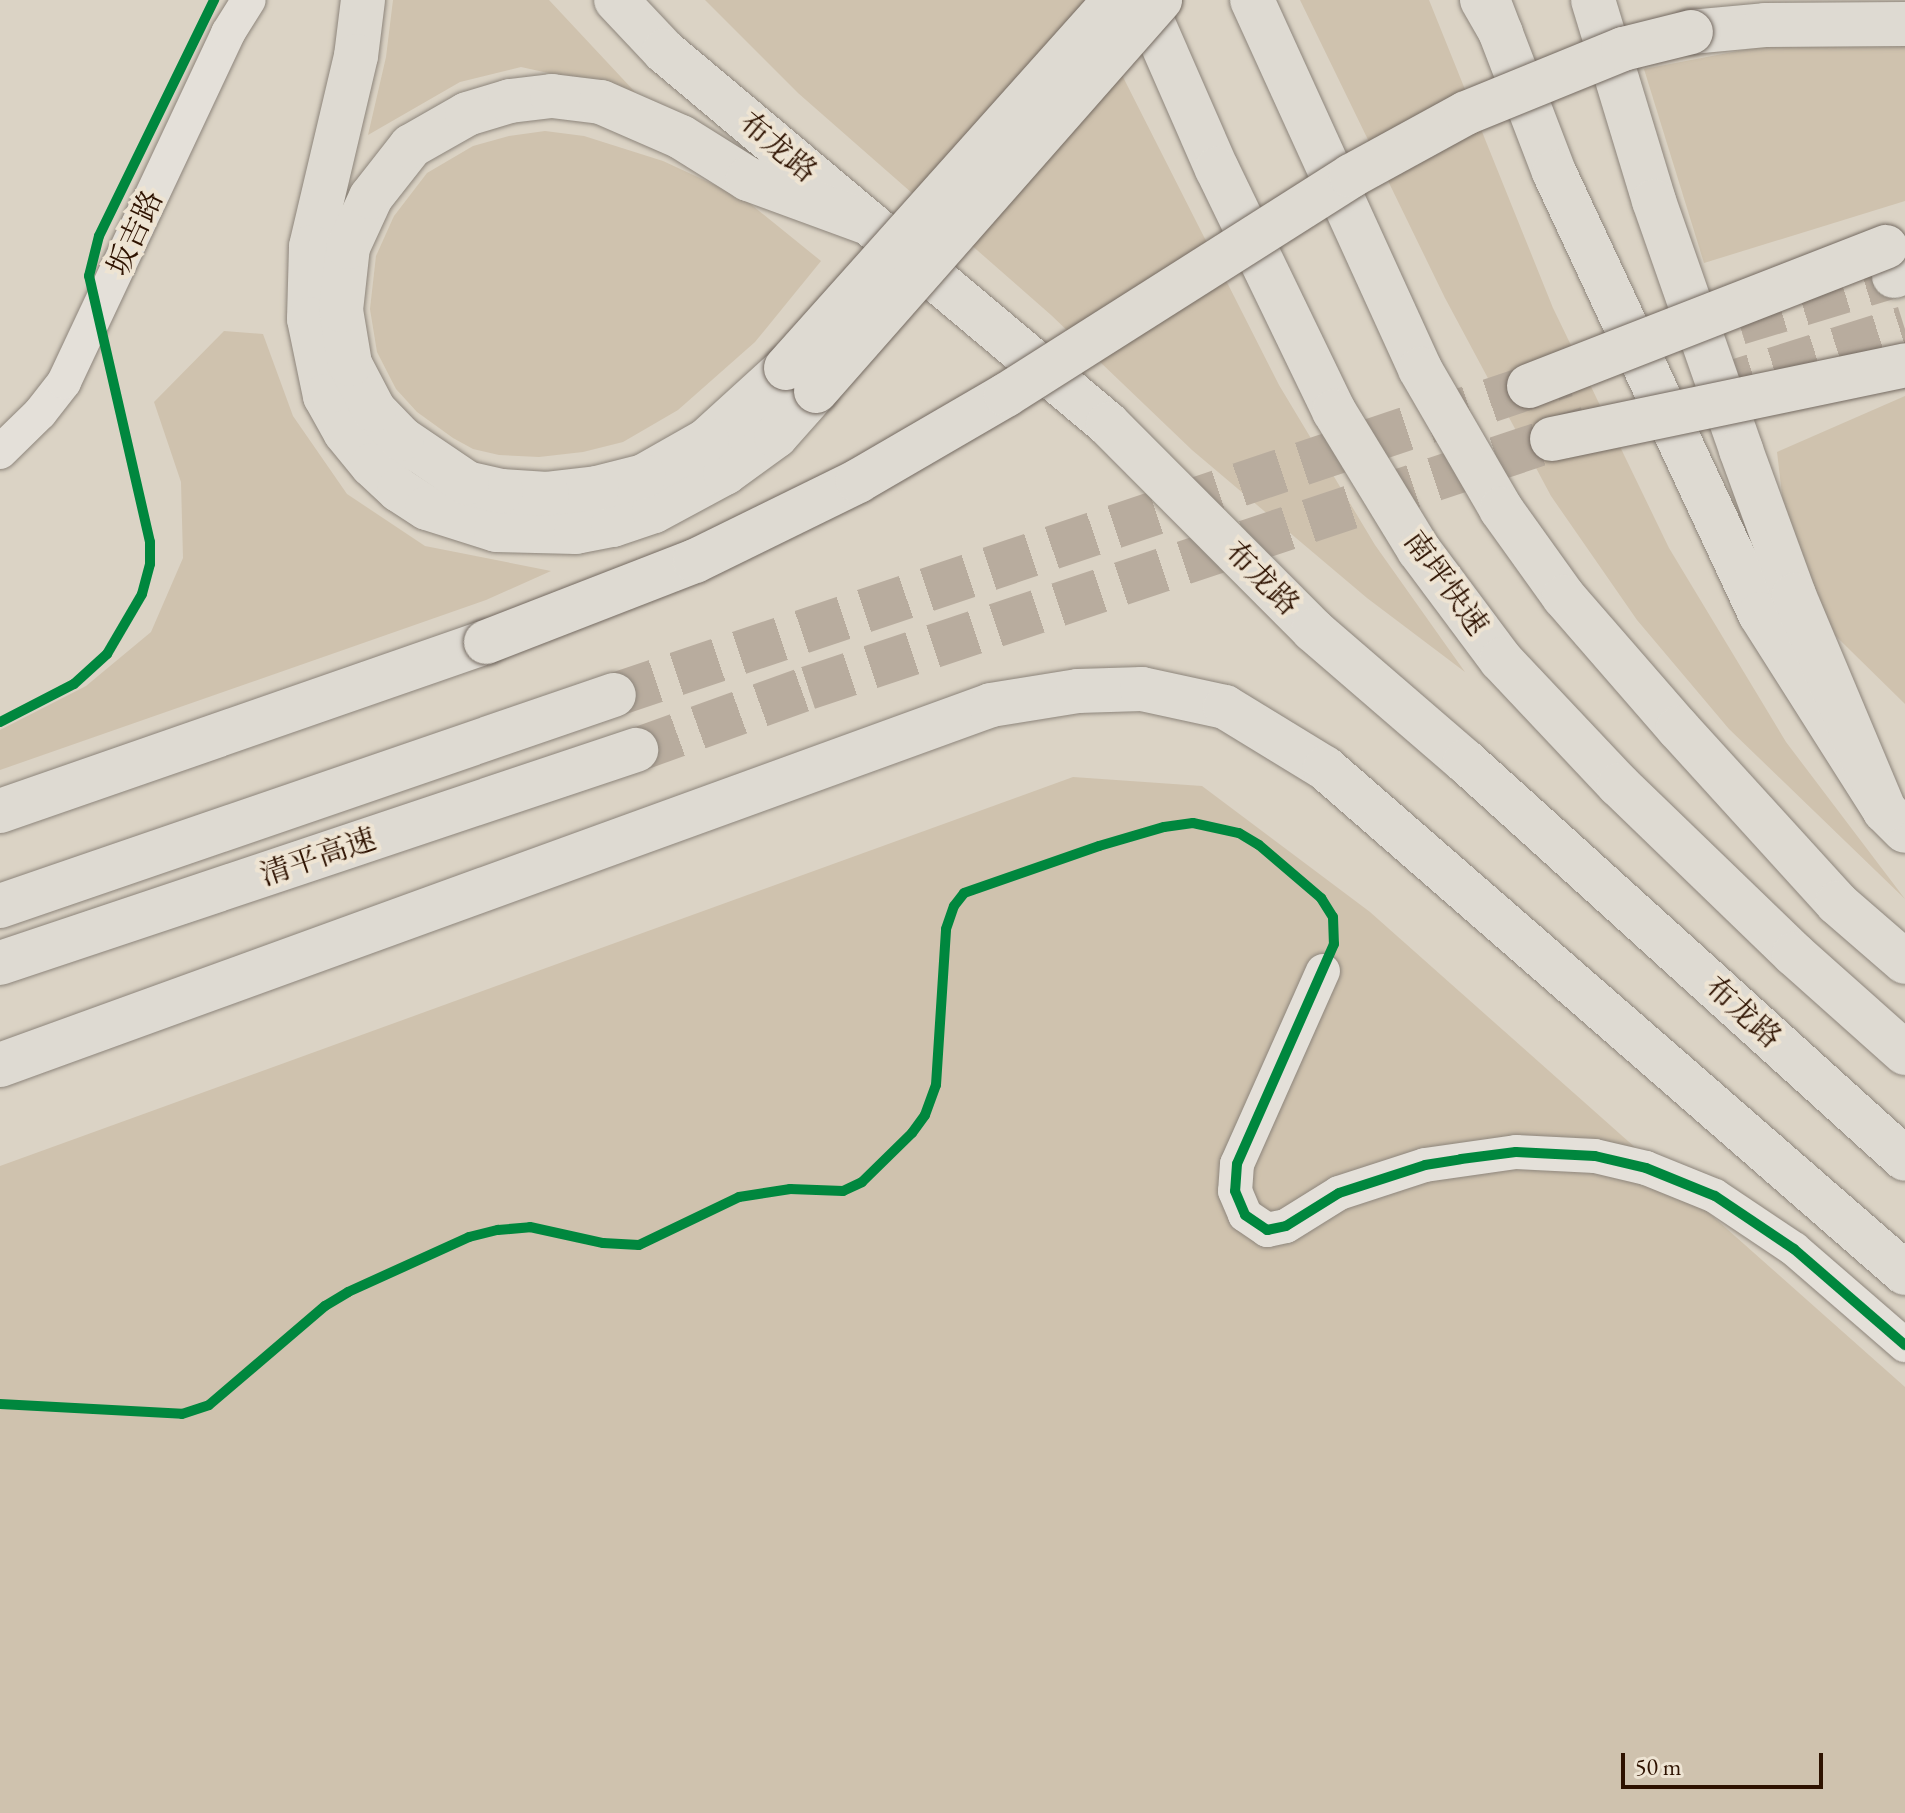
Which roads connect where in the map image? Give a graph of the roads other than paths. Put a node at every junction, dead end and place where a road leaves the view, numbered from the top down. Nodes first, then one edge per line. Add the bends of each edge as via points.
1 (249, 0) edge
2 (363, 0) edge
3 (616, 0) edge
4 (1115, 0) edge
5 (1143, 0) edge
6 (1160, 0) edge
7 (1252, 0) edge
8 (1593, 0) edge
9 (1491, 11) edge
10 (1905, 24) edge
11 (868, 223) junction
12 (1897, 259) edge
13 (1905, 365) edge
14 (801, 380) junction
15 (1529, 386) tunnel mouth
16 (1552, 439) tunnel mouth
17 (0, 452) edge
18 (614, 695) tunnel mouth
19 (636, 750) tunnel mouth
20 (0, 811) edge
21 (1895, 821) edge
22 (0, 906) edge
23 (1905, 962) edge
24 (0, 963) edge
25 (1323, 971) dead end
26 (1905, 1053) edge
27 (0, 1065) edge
28 (1905, 1159) edge
29 (1905, 1273) edge
30 (1905, 1345) edge

1 - 17 street, 坂吉路 via 228,33 64,382
2 - 14 main road via 356,56 311,247 309,319 325,396 345,432 399,490 427,508 496,530 576,532 613,525 654,511 725,473 776,436
3 - 11 main road, 布龙路 via 664,51
4 - 14 main road, bridge
5 - 26 main road, 南坪快速 via 1217,169 1334,411 1419,550 1501,660 1619,785
6 - 14 main road, bridge
7 - 23 main road via 1420,369 1501,509 1564,597 1678,728 1837,903
8 - 21 main road via 1654,201 1794,595
9 - 21 main road via 1554,172 1760,614
10 - 20 main road, bridge via 1765,25 1691,32 1623,49 1466,113 1351,176 1006,395 858,481 695,561 486,642
11 - 14 main road via 748,179 681,137 601,102 552,96 467,114 411,146 371,197 348,247 341,310 350,364 374,410 402,439 467,483 547,494 644,476
11 - 28 main road, 布龙路 via 1108,424 1313,630
12 - 15 main road, bridge
13 - 16 main road, bridge
18 - 22 main road, 清平高速
19 - 24 main road, 清平高速
25 - 30 street via 1237,1164 1235,1191 1245,1215 1267,1230 1286,1226 1339,1193 1425,1165 1516,1152 1595,1156 1646,1168 1715,1196 1794,1249
27 - 29 main road via 991,705 1078,691 1142,689 1225,707 1325,768

